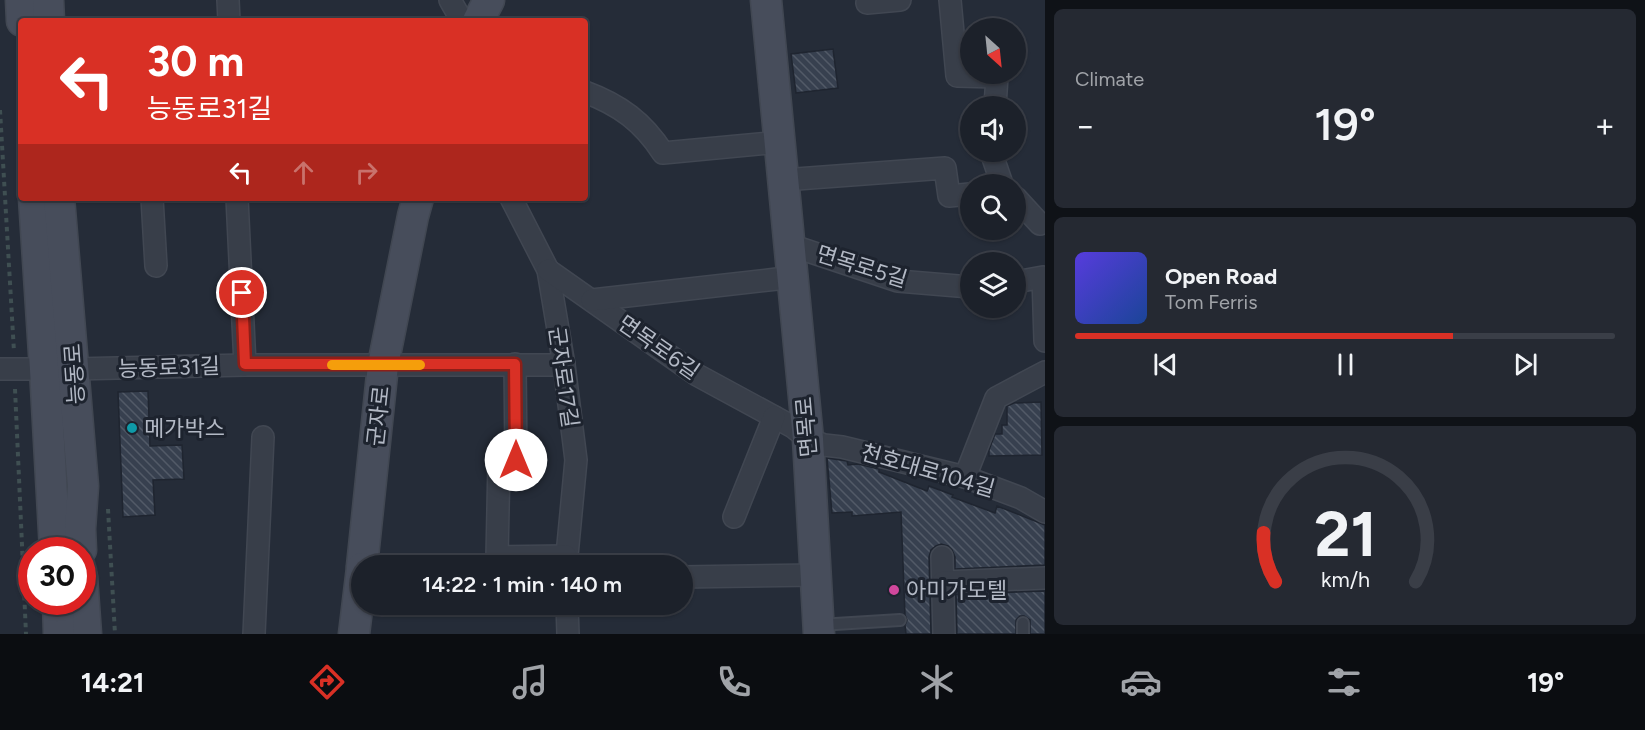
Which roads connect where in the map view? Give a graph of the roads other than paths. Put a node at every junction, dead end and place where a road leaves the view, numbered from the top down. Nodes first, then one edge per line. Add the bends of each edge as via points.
1 (21, 0) edge
2 (48, 0) edge
3 (228, 0) edge
4 (450, 0) edge
5 (489, 0) edge
6 (766, 0) edge
7 (900, 0) edge
8 (950, 0) edge
9 (867, 3) dead end
10 (22, 18) edge
11 (50, 18) edge
12 (229, 18) edge
13 (460, 18) edge
14 (480, 18) edge
15 (588, 93) edge
16 (996, 96) edge
17 (780, 142) junction
18 (783, 180) junction
19 (960, 195) edge
20 (34, 201) edge
21 (59, 201) edge
22 (152, 201) edge
23 (237, 201) edge
24 (417, 201) edge
25 (513, 201) edge
26 (1026, 209) edge
27 (1040, 224) dead end
28 (790, 244) junction
29 (156, 266) dead end
30 (1044, 269) edge
31 (548, 270) junction
32 (1026, 277) edge
33 (793, 279) junction
34 (960, 286) edge
35 (592, 300) junction
36 (1045, 341) edge
37 (245, 364) junction
38 (515, 364) junction
39 (383, 365) junction
40 (564, 365) junction
41 (0, 369) edge
42 (60, 369) junction
43 (1045, 372) edge
44 (774, 417) junction
45 (263, 436) dead end
46 (808, 439) junction
47 (965, 477) junction
48 (1042, 504) edge
49 (734, 517) dead end
50 (55, 537) edge
51 (80, 537) edge
52 (363, 555) edge
53 (497, 555) edge
54 (567, 555) edge
55 (942, 557) dead end
56 (816, 574) junction
57 (693, 577) edge
58 (1045, 578) edge
59 (943, 582) junction
60 (58, 615) edge
61 (85, 615) edge
62 (356, 615) edge
63 (567, 615) edge
64 (900, 620) dead end
65 (819, 630) edge
66 (59, 634) edge
67 (86, 634) edge
68 (254, 634) edge
69 (354, 634) edge
70 (568, 634) edge
71 (944, 634) edge

1 - 10 street
2 - 11 street
3 - 12 street
4 - 13 street
5 - 14 street
6 - 17 street, 면목로
7 - 9 street
8 - 16 street via 957,76 997,77
15 - 17 street via 637,120 663,153
17 - 18 street, 면목로
18 - 19 street via 945,168 949,196
18 - 28 street, 면목로
20 - 42 street, 능동로
21 - 42 street, 능동로
22 - 29 street
23 - 37 street
24 - 39 street, 군자로
25 - 31 street, 군자로17길
26 - 27 street
28 - 33 street, 면목로
28 - 34 street, 면목로5길 via 898,281
30 - 32 street
30 - 36 street
31 - 35 street, 면목로6길
31 - 40 street, 군자로17길
33 - 35 street
33 - 46 street, 면목로
35 - 44 street, 면목로6길 via 697,375
37 - 39 street, 능동로31길
37 - 42 street, 능동로31길
38 - 39 street, 능동로31길
38 - 40 street, 능동로31길
38 - 53 street via 516,460 499,461
39 - 52 street, 군자로
40 - 54 street, 군자로17길 via 576,460
41 - 42 street, 능동로31길
42 - 50 street, 능동로
42 - 51 street, 능동로 via 83,486
43 - 47 street via 996,398
44 - 46 street, 면목로6길
44 - 49 street
45 - 68 street
46 - 47 street, 천호대로104길
46 - 56 street, 면목로
47 - 48 street, 천호대로104길
55 - 59 street
56 - 57 street
56 - 65 street, 면목로
58 - 59 street
59 - 71 street
60 - 66 street
61 - 67 street
62 - 69 street, 군자로
63 - 70 street
64 - 65 lane, 면목로

